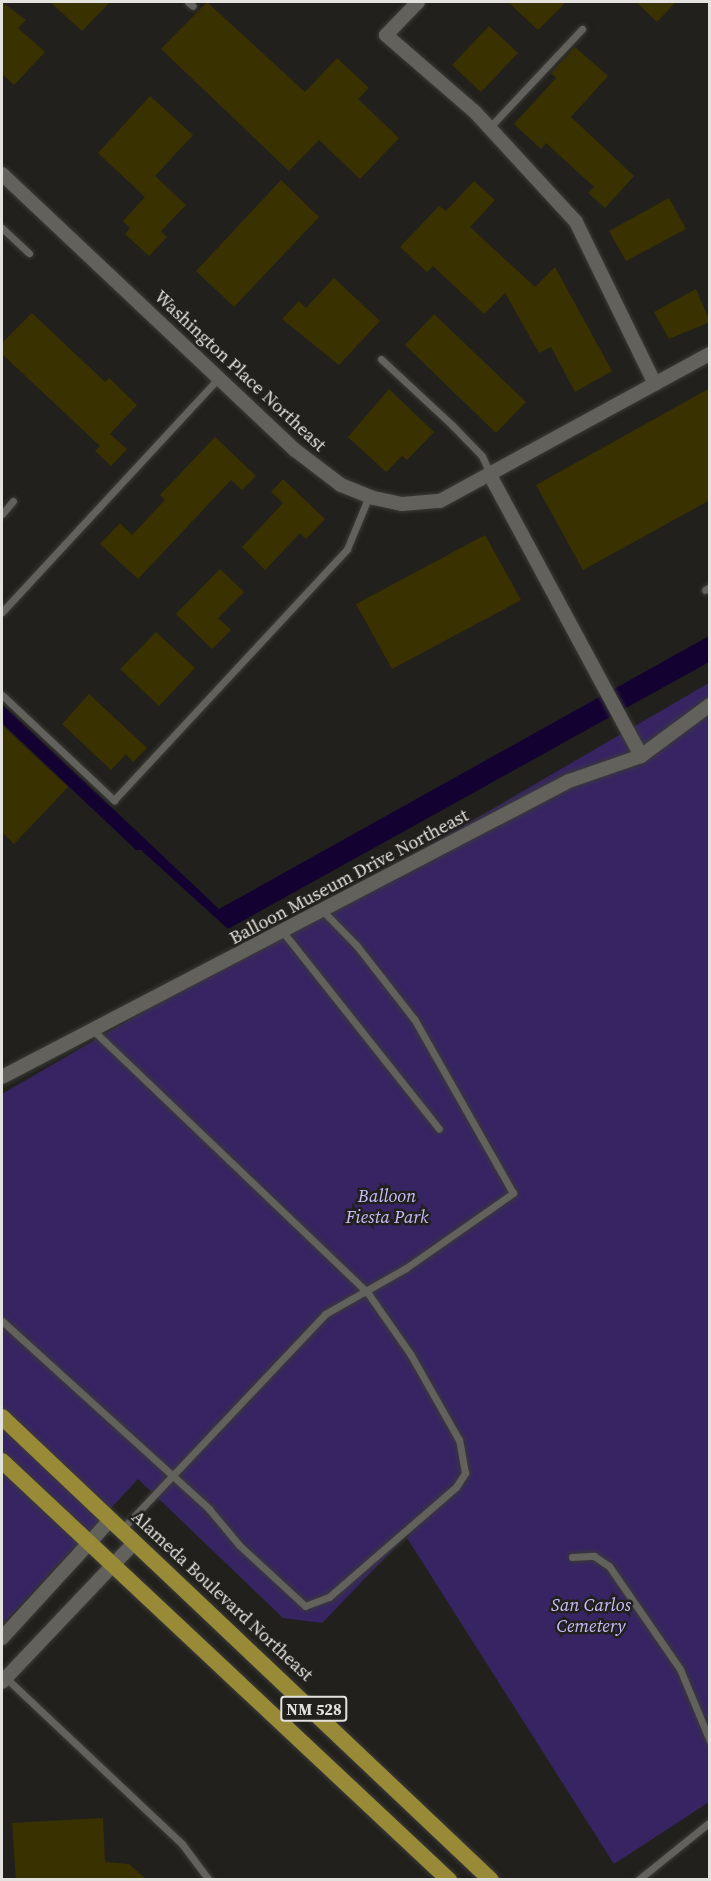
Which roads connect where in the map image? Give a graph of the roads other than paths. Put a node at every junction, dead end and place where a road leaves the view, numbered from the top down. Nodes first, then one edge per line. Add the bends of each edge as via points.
1 (418, 2) edge
2 (582, 29) dead end
3 (489, 128) junction
4 (2, 174) edge
5 (2, 228) edge
6 (29, 254) dead end
7 (710, 354) edge
8 (381, 359) dead end
9 (219, 378) junction
10 (655, 384) junction
11 (491, 477) junction
12 (369, 496) junction
13 (14, 501) dead end
14 (2, 514) edge
15 (2, 612) edge
16 (2, 695) edge
17 (710, 705) edge
18 (641, 756) junction
19 (323, 911) junction
20 (283, 932) junction
21 (93, 1030) junction
22 (2, 1077) edge
23 (440, 1129) dead end
24 (368, 1292) junction
25 (2, 1321) edge
26 (2, 1417) edge
27 (2, 1461) edge
28 (170, 1476) junction
29 (116, 1524) junction
30 (135, 1542) junction
31 (89, 1543) junction
32 (572, 1557) dead end
33 (112, 1565) junction
34 (2, 1638) edge
35 (3, 1678) edge
36 (710, 1741) edge
37 (710, 1822) edge
38 (209, 1880) edge
39 (449, 1880) edge
40 (491, 1880) edge
41 (638, 1880) edge

1 - 3 street via 386,35
2 - 3 lane
3 - 10 street via 576,222
4 - 9 street, Washington Place Northeast
5 - 6 lane
7 - 10 street, Washington Place Northeast
8 - 11 lane via 475,448
9 - 12 street, Washington Place Northeast via 296,450 342,485
9 - 15 lane
10 - 11 street, Washington Place Northeast
11 - 12 street, Washington Place Northeast via 440,501 402,504
11 - 18 street
12 - 16 lane via 347,549 114,800
13 - 14 lane
17 - 18 street, Balloon Museum Drive Northeast
18 - 19 street, Balloon Museum Drive Northeast via 569,781
19 - 20 street, Balloon Museum Drive Northeast
19 - 24 lane via 357,946 414,1019 513,1193
20 - 21 street, Balloon Museum Drive Northeast
20 - 23 lane
21 - 22 street, Balloon Museum Drive Northeast
21 - 24 lane
24 - 28 lane via 325,1314
24 - 28 lane via 411,1355 459,1440 465,1473 456,1487 329,1597 306,1606
25 - 28 lane
26 - 29 main road, Alameda Boulevard Northeast / NM 528
27 - 31 main road, NM 528
28 - 29 lane
29 - 30 main road, Alameda Boulevard Northeast / NM 528
29 - 31 street
30 - 33 street
30 - 40 main road, Alameda Boulevard Northeast / NM 528
31 - 33 main road, NM 528
31 - 34 street
32 - 36 lane via 594,1556 609,1566 680,1669
33 - 35 street
33 - 39 main road, NM 528
35 - 38 lane via 182,1844
37 - 41 lane

